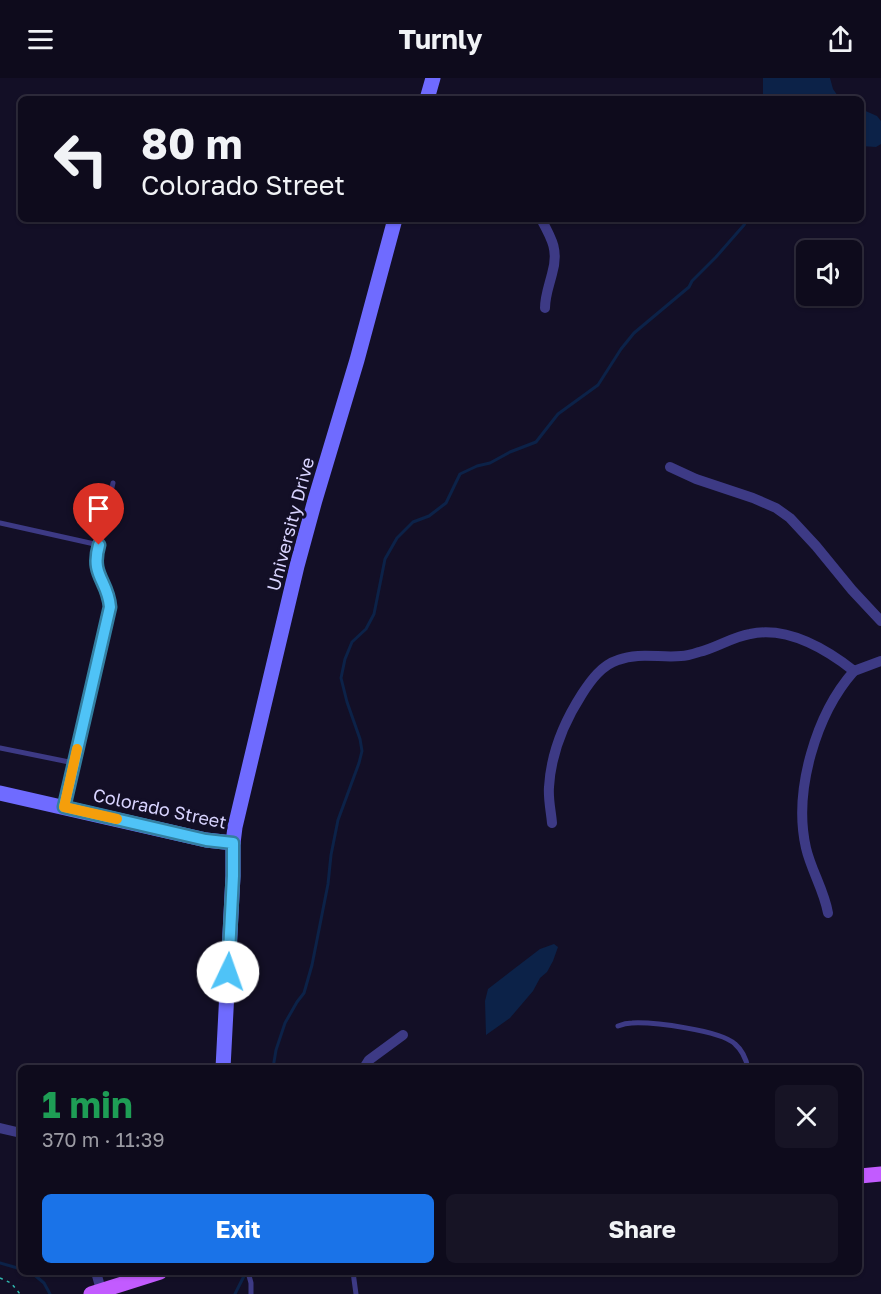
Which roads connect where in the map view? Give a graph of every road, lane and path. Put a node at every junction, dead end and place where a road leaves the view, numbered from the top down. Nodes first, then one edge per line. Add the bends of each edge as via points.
1 (433, 78) edge
2 (428, 96) edge
3 (394, 222) edge
4 (543, 222) edge
5 (545, 308) dead end
6 (670, 467) dead end
7 (113, 483) dead end
8 (0, 523) edge
9 (99, 545) junction
10 (881, 621) edge
11 (881, 661) edge
12 (854, 671) junction
13 (0, 748) edge
14 (74, 763) junction
15 (0, 793) edge
16 (64, 807) junction
17 (552, 823) dead end
18 (233, 843) junction
19 (828, 913) dead end
20 (618, 1026) dead end
21 (403, 1035) dead end
22 (223, 1065) edge
23 (366, 1065) edge
24 (746, 1065) edge
25 (0, 1128) edge
26 (18, 1132) edge
27 (881, 1173) edge
28 (862, 1176) edge
29 (96, 1275) edge
30 (151, 1275) edge
31 (249, 1275) edge
32 (353, 1275) edge
33 (0, 1278) edge
34 (98, 1293) edge
35 (20, 1294) edge
36 (251, 1294) edge
37 (356, 1294) edge

1 - 2 street
3 - 18 street, University Drive via 297,566
4 - 5 street via 555,251
6 - 10 street via 753,498 790,518
7 - 9 lane
8 - 9 lane
9 - 14 lane via 96,567 110,607
11 - 12 street
12 - 17 street via 808,643 763,632 744,635 702,652 631,656 609,664 588,685 558,740 549,786
12 - 19 street via 824,718 804,789 805,846
13 - 14 lane
14 - 16 lane
15 - 16 street, Colorado Street
16 - 18 street, Colorado Street
18 - 22 street, Colorado Street
20 - 24 lane via 629,1022 652,1024 719,1036 740,1049
21 - 23 street
25 - 26 street
27 - 28 main road
29 - 34 street
30 - 34 main road
31 - 36 lane
32 - 37 lane
33 - 35 path

